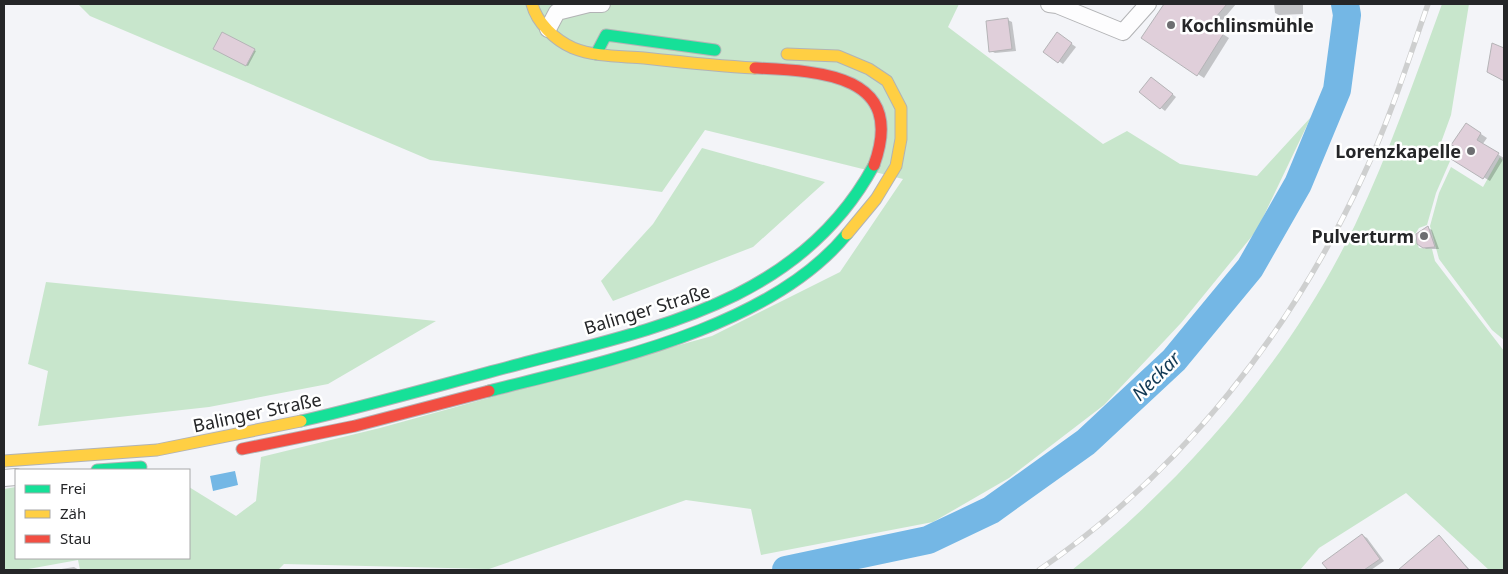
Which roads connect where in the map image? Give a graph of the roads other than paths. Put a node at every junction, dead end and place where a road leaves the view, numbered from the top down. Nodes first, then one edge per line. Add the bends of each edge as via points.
1 (532, 4) edge
2 (602, 4) edge
3 (1049, 4) edge
4 (1148, 4) edge
5 (548, 29) junction
6 (729, 52) dead end
7 (596, 54) junction
8 (777, 54) dead end
9 (231, 451) dead end
10 (4, 460) edge
11 (155, 465) dead end
12 (109, 469) edge

1 - 5 main road, Balinger Straße via 539,22
2 - 5 street via 557,12
3 - 4 street via 1123,32
5 - 7 main road, Balinger Straße via 570,47
6 - 7 main road via 606,35
7 - 10 main road, Balinger Straße via 746,68 793,68 854,83 868,94 879,112 882,125 882,141 870,175 817,239 783,270 735,298 658,328 344,411 214,440 157,450
8 - 9 main road via 838,56 869,69 887,81 901,108 901,139 896,166 876,199 839,244 786,288 705,330 567,371 355,426
11 - 12 main road

